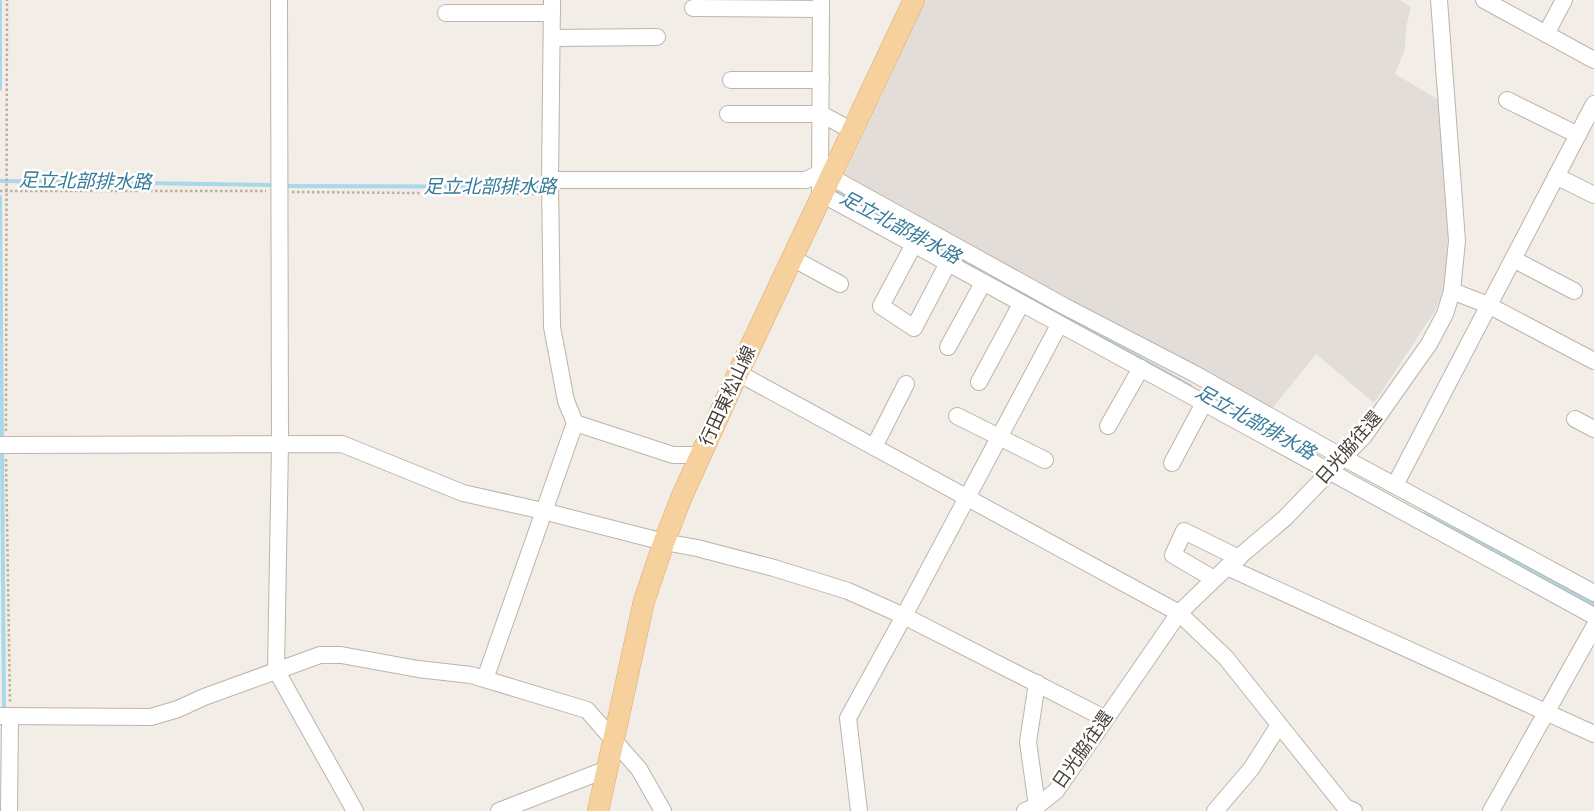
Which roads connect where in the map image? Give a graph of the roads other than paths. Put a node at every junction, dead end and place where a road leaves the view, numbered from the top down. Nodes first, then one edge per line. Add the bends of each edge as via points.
1 (279, 0) edge
2 (914, 0) edge
3 (1439, 0) edge
4 (1484, 0) edge
5 (1564, 0) edge
6 (821, 4) edge
7 (552, 6) edge
8 (693, 8) dead end
9 (446, 14) dead end
10 (1546, 34) junction
11 (657, 37) dead end
12 (552, 38) junction
13 (1594, 60) edge
14 (731, 80) dead end
15 (821, 80) junction
16 (1507, 100) dead end
17 (1594, 104) edge
18 (728, 114) dead end
19 (821, 114) junction
20 (853, 131) junction
21 (1578, 134) junction
22 (1556, 176) junction
23 (825, 182) junction
24 (551, 187) junction
25 (1594, 195) edge
26 (914, 244) junction
27 (792, 258) junction
28 (1513, 259) junction
29 (948, 263) junction
30 (983, 283) junction
31 (840, 284) dead end
32 (1452, 291) junction
33 (1574, 291) dead end
34 (1021, 304) junction
35 (1488, 305) junction
36 (1059, 325) junction
37 (948, 347) dead end
38 (1594, 361) edge
39 (1141, 368) junction
40 (738, 373) junction
41 (979, 382) dead end
42 (906, 384) dead end
43 (1204, 403) junction
44 (957, 416) dead end
45 (1575, 419) dead end
46 (575, 423) junction
47 (1108, 426) dead end
48 (1594, 429) edge
49 (999, 438) junction
50 (3, 445) edge
51 (280, 445) junction
52 (874, 447) junction
53 (701, 455) junction
54 (1344, 458) junction
55 (1045, 460) dead end
56 (1172, 463) dead end
57 (1330, 472) junction
58 (1395, 485) junction
59 (967, 499) junction
60 (543, 511) junction
61 (664, 542) junction
62 (1233, 562) junction
63 (1214, 579) junction
64 (1594, 593) edge
65 (1180, 613) junction
66 (904, 616) junction
67 (1594, 616) edge
68 (1594, 627) edge
69 (276, 670) junction
70 (485, 679) junction
71 (1037, 683) junction
72 (1546, 712) junction
73 (5, 716) edge
74 (1106, 719) junction
75 (1279, 725) junction
76 (1594, 734) edge
77 (613, 739) junction
78 (607, 769) junction
79 (1041, 807) edge
80 (9, 811) edge
81 (355, 811) edge
82 (499, 811) edge
83 (598, 811) edge
84 (663, 811) edge
85 (859, 811) edge
86 (1215, 811) edge
87 (1354, 811) edge
88 (1491, 811) edge

1 - 51 street
2 - 20 main road, 行田東松山線
3 - 32 street, 日光脇往還 via 1457,241
4 - 10 street
5 - 10 street
6 - 8 street
6 - 15 street
7 - 9 street
7 - 12 street
10 - 13 street
11 - 12 street
12 - 24 street
14 - 15 street
15 - 19 street
16 - 21 street
17 - 21 street
18 - 19 street
19 - 20 street
19 - 23 street
20 - 23 main road, 行田東松山線
21 - 22 street
22 - 25 street
22 - 28 street
23 - 24 street
23 - 26 street
23 - 27 main road, 行田東松山線
23 - 54 street via 1195,374
24 - 46 street via 552,328 566,401
26 - 29 street
26 - 29 street via 881,306 914,328
27 - 31 street
27 - 40 main road, 行田東松山線
28 - 33 street
28 - 35 street
29 - 30 street
30 - 34 street
30 - 37 street
32 - 35 street
32 - 54 street, 日光脇往還 via 1445,314 1429,344 1364,436
34 - 36 street
34 - 41 street
35 - 38 street
35 - 58 street
36 - 39 street
36 - 49 street
39 - 43 street
39 - 47 street
40 - 52 street
40 - 53 main road, 行田東松山線
42 - 52 street
43 - 56 street
43 - 57 street
44 - 49 street
45 - 48 street
46 - 53 street via 673,455
46 - 60 street
49 - 55 street
49 - 59 street
50 - 51 street
51 - 60 street via 342,444 463,493
51 - 69 street
52 - 59 street
53 - 61 main road, 行田東松山線
54 - 57 street, 日光脇往還
54 - 58 street
57 - 62 street, 日光脇往還 via 1285,518
57 - 67 street
58 - 64 street
59 - 65 street
59 - 66 street
60 - 61 street
60 - 70 street
61 - 66 street via 697,548 848,591
61 - 77 main road, 行田東松山線 via 644,601
62 - 63 street, 日光脇往還
62 - 63 street via 1184,531 1173,555
62 - 72 street
63 - 65 street, 日光脇往還
65 - 74 street, 日光脇往還
65 - 75 street via 1226,658
66 - 71 street
66 - 85 street via 848,718
68 - 72 street
69 - 70 street via 320,655 341,655
69 - 73 street via 151,717
69 - 81 street
70 - 77 street via 587,710
71 - 74 street
71 - 79 street via 1028,742
72 - 76 street
72 - 88 street
73 - 80 street
74 - 79 street, 日光脇往還 via 1056,791
75 - 86 street via 1251,769
75 - 87 street via 1345,807
77 - 78 main road, 行田東松山線
77 - 84 street via 639,769
78 - 82 street
78 - 83 main road, 行田東松山線

